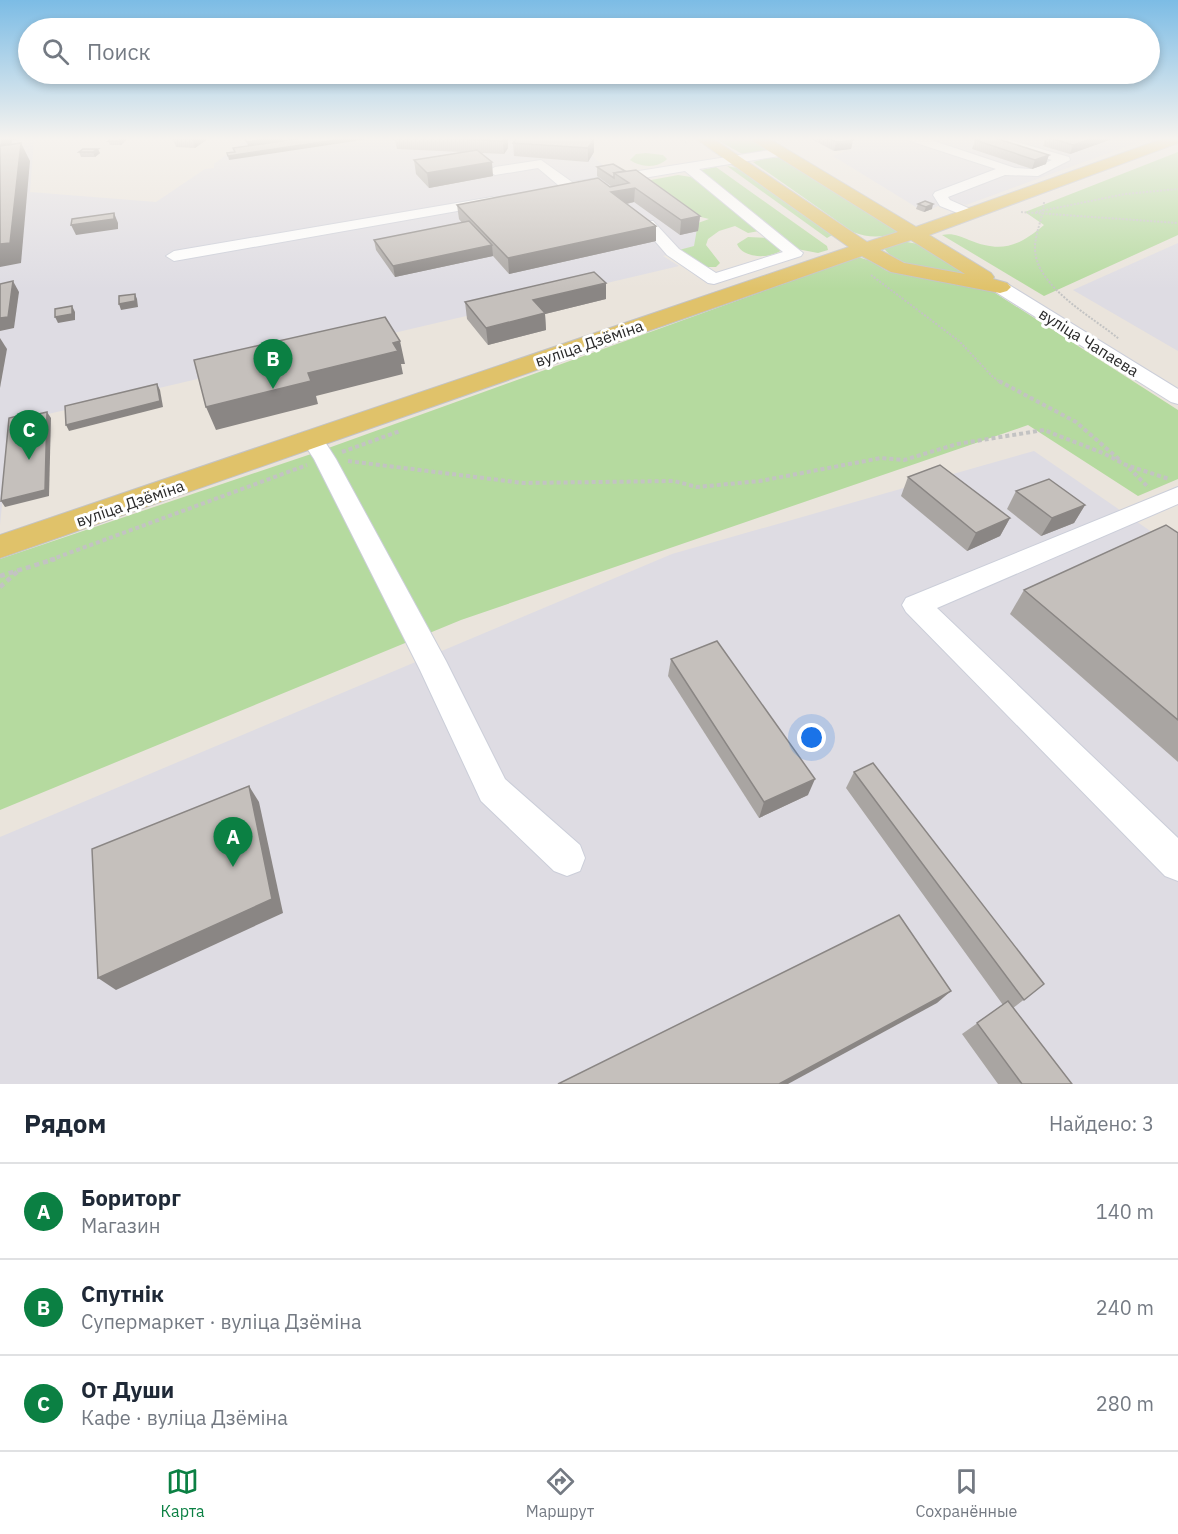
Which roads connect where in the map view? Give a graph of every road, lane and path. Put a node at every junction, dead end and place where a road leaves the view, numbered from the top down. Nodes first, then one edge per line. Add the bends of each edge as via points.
1 (560, 189) edge
2 (715, 189) edge
3 (776, 189) edge
4 (842, 189) edge
5 (957, 189) edge
6 (1040, 189) edge
7 (1178, 189) edge
8 (546, 191) edge
9 (511, 197) edge
10 (1044, 200) dead end
11 (1019, 212) dead end
12 (1043, 213) junction
13 (970, 214) junction
14 (1178, 223) edge
15 (648, 225) edge
16 (914, 233) junction
17 (864, 248) junction
18 (174, 256) dead end
19 (870, 274) dead end
20 (714, 279) junction
21 (1000, 287) junction
22 (733, 293) junction
23 (1119, 340) dead end
24 (1178, 378) edge
25 (1154, 383) junction
26 (1178, 398) edge
27 (318, 449) junction
28 (1126, 465) junction
29 (1178, 483) edge
30 (1164, 493) edge
31 (0, 547) edge
32 (18, 571) dead end
33 (0, 587) edge
34 (567, 858) dead end
35 (1178, 863) edge

1 - 8 street
2 - 20 street via 795,253
3 - 17 main road, вуліца Чапаева
4 - 16 main road, вуліца Чапаева
5 - 13 street via 940,195 945,203
6 - 13 main road, вуліца Дзёміна
7 - 12 path via 1125,194
9 - 18 street
10 - 12 path
11 - 12 path
12 - 14 path
12 - 23 path via 1035,252 1039,266 1073,304
13 - 16 main road, вуліца Дзёміна
15 - 20 street via 673,252
16 - 17 main road, вуліца Дзёміна
16 - 21 main road, вуліца Чапаева
17 - 21 main road, вуліца Чапаева via 898,268
17 - 22 main road, вуліца Дзёміна
19 - 28 path via 959,341 992,376 1076,422
20 - 22 street
21 - 25 street, вуліца Чапаева
22 - 27 main road, вуліца Дзёміна
24 - 25 street
25 - 26 street, вуліца Чапаева
27 - 28 path via 373,463 496,482 674,481 697,487 760,481 881,458 904,460 957,444 1044,430
27 - 31 main road, вуліца Дзёміна
27 - 34 street via 435,670 493,790
28 - 29 path
28 - 30 path
30 - 35 street via 916,605
32 - 33 path

